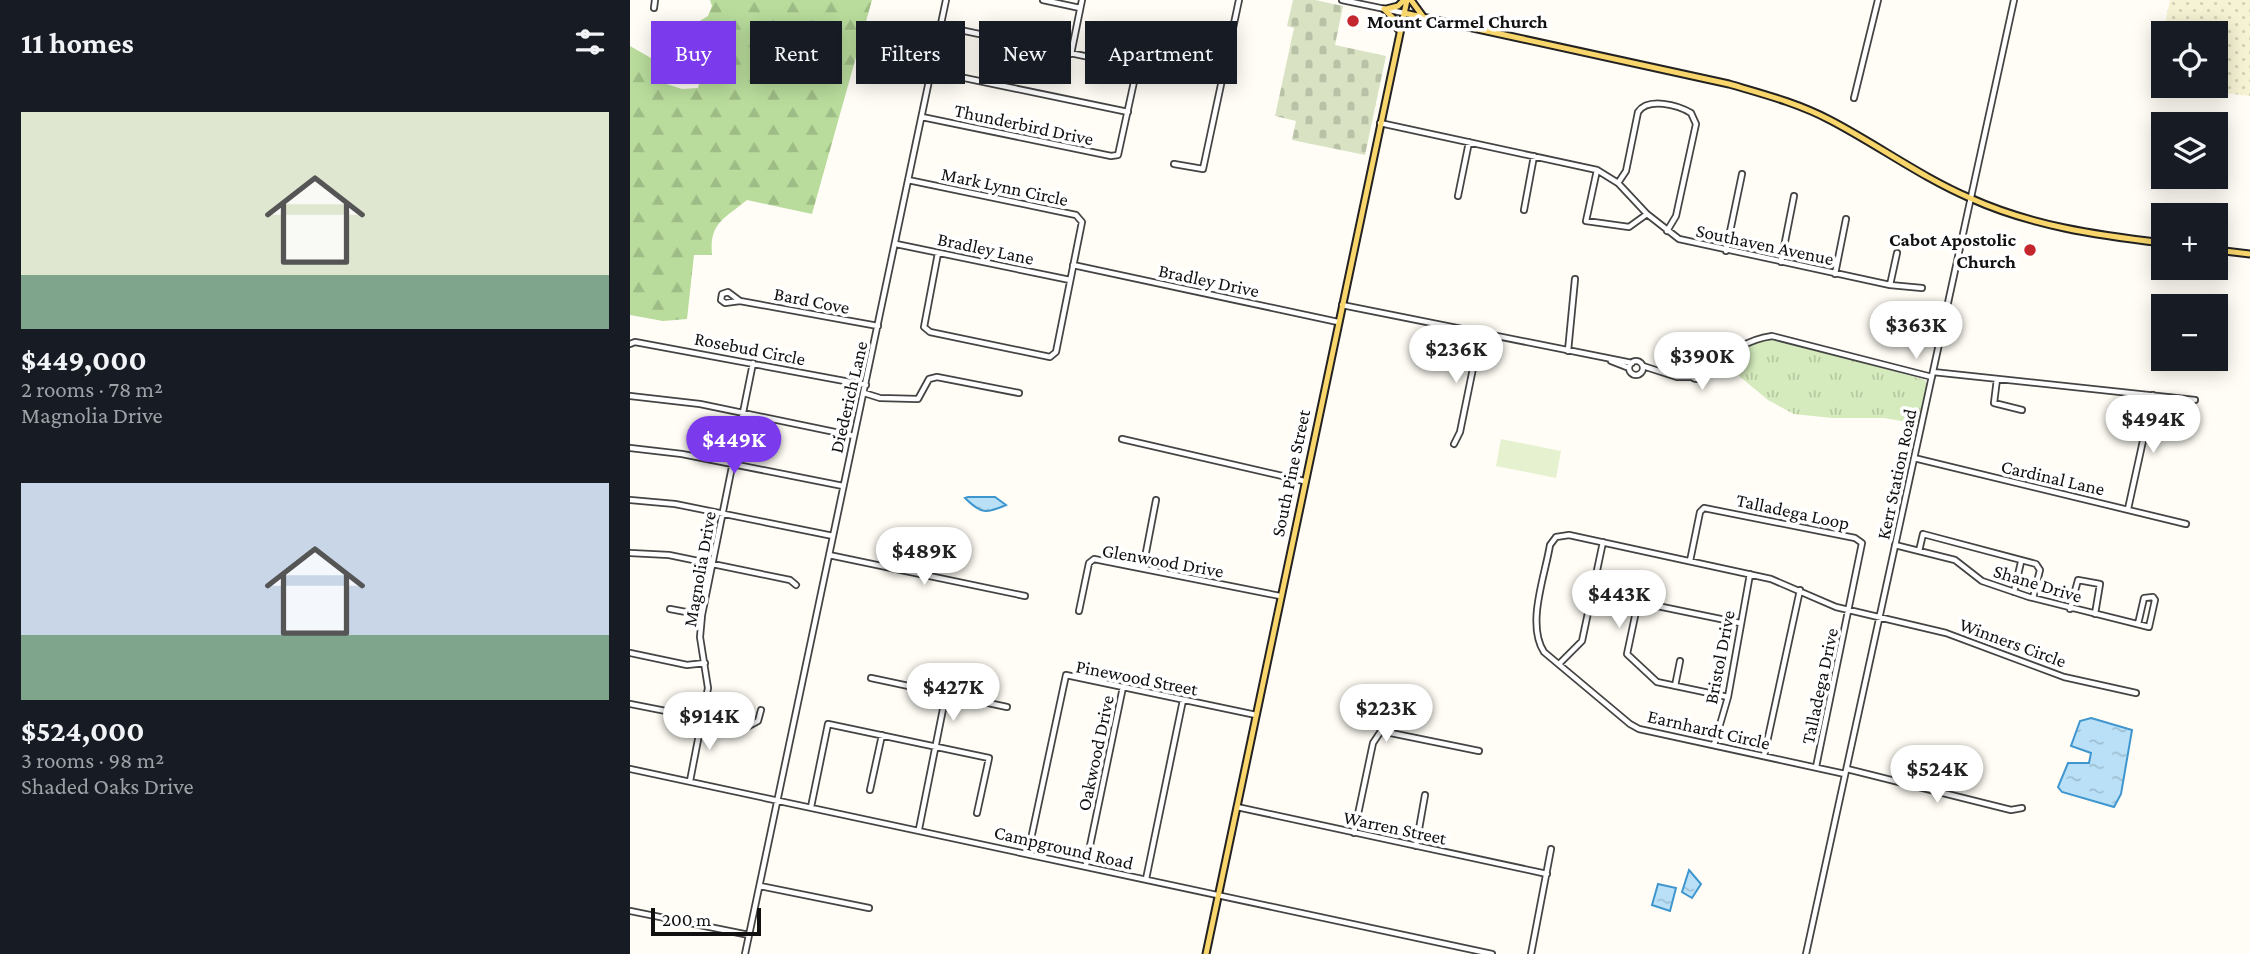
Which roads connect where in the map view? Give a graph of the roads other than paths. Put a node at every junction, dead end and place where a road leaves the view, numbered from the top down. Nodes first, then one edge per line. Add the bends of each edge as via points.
1 (654, 0) edge
2 (946, 0) edge
3 (1043, 0) edge
4 (1082, 0) edge
5 (1239, 0) edge
6 (1342, 0) edge
7 (1407, 0) edge
8 (1878, 0) edge
9 (2014, 0) edge
10 (654, 8) dead end
11 (1080, 8) junction
12 (1384, 9) junction
13 (1404, 13) junction
14 (1424, 18) junction
15 (942, 21) edge
16 (1399, 31) junction
17 (1071, 54) joint
18 (1085, 57) edge
19 (965, 78) edge
20 (928, 84) edge
21 (1134, 84) edge
22 (1854, 98) dead end
23 (1128, 112) junction
24 (922, 117) junction
25 (1379, 122) junction
26 (1469, 142) junction
27 (1534, 156) junction
28 (1174, 164) dead end
29 (1597, 170) junction
30 (1742, 174) dead end
31 (908, 180) junction
32 (1618, 183) junction
33 (1458, 195) dead end
34 (1794, 196) dead end
35 (1972, 199) junction
36 (1524, 210) dead end
37 (1647, 214) junction
38 (1846, 219) dead end
39 (1667, 231) junction
40 (2151, 241) edge
41 (896, 244) junction
42 (1726, 251) junction
43 (2228, 251) edge
44 (938, 253) junction
45 (1897, 253) dead end
46 (2250, 254) edge
47 (1781, 262) junction
48 (1073, 265) junction
49 (1835, 274) junction
50 (1575, 279) dead end
51 (1070, 280) junction
52 (1890, 285) junction
53 (1922, 288) dead end
54 (740, 301) dead end
55 (1342, 305) junction
56 (1338, 322) junction
57 (878, 326) junction
58 (1480, 334) junction
59 (630, 344) edge
60 (1567, 351) junction
61 (1719, 360) junction
62 (753, 363) junction
63 (1630, 365) junction
64 (1701, 366) junction
65 (1643, 369) junction
66 (1691, 374) junction
67 (1704, 374) junction
68 (1932, 375) junction
69 (1997, 379) junction
70 (866, 385) junction
71 (864, 393) junction
72 (1019, 393) dead end
73 (2153, 395) junction
74 (630, 396) edge
75 (2195, 400) dead end
76 (2022, 410) dead end
77 (743, 413) junction
78 (854, 436) junction
79 (1122, 439) dead end
80 (1454, 444) dead end
81 (630, 449) edge
82 (1914, 458) junction
83 (733, 463) junction
84 (1304, 481) junction
85 (843, 486) junction
86 (630, 500) edge
87 (1156, 500) dead end
88 (2128, 509) junction
89 (723, 514) junction
90 (2186, 524) dead end
91 (832, 536) junction
92 (1603, 542) junction
93 (1895, 545) junction
94 (1919, 551) junction
95 (630, 553) edge
96 (829, 555) junction
97 (1690, 561) junction
98 (2021, 562) junction
99 (712, 564) junction
100 (1143, 568) junction
101 (1750, 574) junction
102 (796, 585) dead end
103 (1800, 590) junction
104 (2014, 592) junction
105 (1025, 596) dead end
106 (1280, 596) junction
107 (2033, 598) junction
108 (2070, 608) junction
109 (670, 609) dead end
110 (1849, 610) junction
111 (1079, 611) dead end
112 (2095, 614) junction
113 (702, 615) junction
114 (1880, 617) junction
115 (1740, 623) junction
116 (2138, 624) junction
117 (630, 653) edge
118 (1680, 662) dead end
119 (705, 663) junction
120 (1559, 664) junction
121 (871, 678) dead end
122 (1675, 686) junction
123 (1123, 687) junction
124 (2136, 693) dead end
125 (946, 694) junction
126 (1728, 697) junction
127 (1183, 700) junction
128 (630, 704) edge
129 (1007, 707) dead end
130 (761, 710) dead end
131 (1256, 715) junction
132 (703, 718) junction
133 (882, 735) junction
134 (1714, 745) junction
135 (935, 747) junction
136 (1479, 751) dead end
137 (1763, 756) junction
138 (1815, 767) junction
139 (630, 769) edge
140 (1846, 772) junction
141 (690, 781) junction
142 (870, 790) dead end
143 (1425, 795) dead end
144 (777, 799) junction
145 (811, 807) junction
146 (1237, 807) junction
147 (2022, 808) dead end
148 (978, 813) dead end
149 (919, 829) junction
150 (1354, 833) junction
151 (1416, 846) junction
152 (1551, 849) dead end
153 (1028, 853) junction
154 (1086, 865) junction
155 (1547, 874) junction
156 (1146, 879) junction
157 (760, 886) junction
158 (1218, 895) junction
159 (869, 908) dead end
160 (630, 911) edge
161 (749, 935) junction
162 (745, 954) edge
163 (1206, 954) edge
164 (1492, 954) edge
165 (1531, 954) edge
166 (1806, 954) edge

1 - 10 street
2 - 15 street, Diederich Lane
3 - 11 street
4 - 11 street
5 - 28 street via 1203,169
6 - 12 street
7 - 12 main road
7 - 13 main road, South Pine Street
7 - 14 main road
8 - 22 street
9 - 35 street, Kerr Station Road
11 - 17 street
12 - 13 street
12 - 16 main road
13 - 14 main road
13 - 16 main road, South Pine Street
14 - 16 main road via 1408,21
14 - 35 main road via 1781,99 1827,118
16 - 25 main road, South Pine Street
17 - 18 street
19 - 23 street
20 - 24 street, Diederich Lane
21 - 23 street, Thunderbird Drive
23 - 24 street, Thunderbird Drive via 1120,150 1111,156
24 - 31 street, Diederich Lane
25 - 26 street, Southaven Avenue
25 - 55 main road, South Pine Street
26 - 27 street, Southaven Avenue
26 - 33 street
27 - 29 street, Southaven Avenue
27 - 36 street
29 - 32 street, Southaven Avenue
29 - 37 street via 1586,221 1629,227
30 - 42 street
31 - 41 street, Diederich Lane
31 - 48 street, Mark Lynn Circle via 1076,215 1082,222
32 - 37 street, Southaven Avenue
32 - 39 street via 1626,171 1643,106 1652,103 1691,113 1696,124 1676,216
34 - 47 street
35 - 40 main road via 2071,231
35 - 68 street, Kerr Station Road
37 - 39 street, Southaven Avenue
38 - 49 street
39 - 42 street, Southaven Avenue via 1679,239
41 - 44 street, Bradley Lane
41 - 57 street, Diederich Lane
42 - 47 street, Southaven Avenue
43 - 46 main road
44 - 51 street, Bradley Lane
44 - 51 street, Mark Lynn Circle via 924,327 957,338 1050,357 1056,352
45 - 52 street
47 - 49 street, Southaven Avenue
48 - 51 street, Mark Lynn Circle
48 - 56 street, Bradley Drive
49 - 52 street, Southaven Avenue
50 - 60 street
52 - 53 street, Southaven Avenue
54 - 57 street, Bard Cove
55 - 56 main road, South Pine Street
55 - 58 street
56 - 84 main road, South Pine Street
57 - 70 street, Diederich Lane
58 - 60 street
58 - 80 street
59 - 62 street, Rosebud Circle
60 - 63 street
61 - 64 street
61 - 67 street
61 - 68 street via 1748,342 1772,337
62 - 70 street, Rosebud Circle
62 - 77 street, Magnolia Drive
63 - 65 street via 1639,362
63 - 65 street via 1635,375
64 - 66 street via 1693,366
64 - 67 street
65 - 66 street via 1677,377
66 - 67 street via 1699,379
68 - 69 street
68 - 82 street, Kerr Station Road
69 - 73 street
69 - 76 street via 1994,404
70 - 71 street, Diederich Lane
71 - 72 street via 918,400 929,379 937,377
71 - 78 street, Diederich Lane
73 - 75 street
73 - 88 street
74 - 77 street
77 - 78 street
77 - 83 street, Magnolia Drive
78 - 85 street, Diederich Lane
79 - 84 street
81 - 83 street
82 - 88 street, Cardinal Lane
82 - 93 street, Kerr Station Road
83 - 85 street
83 - 89 street, Magnolia Drive
84 - 106 main road, South Pine Street
85 - 91 street, Diederich Lane
86 - 89 street
87 - 100 street
88 - 90 street, Cardinal Lane
89 - 91 street
89 - 99 street, Magnolia Drive
91 - 96 street, Diederich Lane
92 - 97 street, Earnhardt Circle
92 - 120 street via 1582,641
92 - 120 street, Earnhardt Circle via 1562,534 1550,545 1536,632 1544,652
93 - 94 street, Shane Drive
93 - 114 street, Kerr Station Road
94 - 98 street via 1923,534
94 - 104 street, Shane Drive via 1955,560 1982,580
95 - 99 street
96 - 105 street
96 - 144 street, Diederich Lane
97 - 101 street, Earnhardt Circle
97 - 110 street, Talladega Loop via 1704,508 1855,538 1863,550
98 - 104 street
98 - 107 street via 2040,570
99 - 102 street
99 - 113 street, Magnolia Drive
100 - 106 street, Glenwood Drive
100 - 111 street, Glenwood Drive via 1092,560
101 - 103 street, Earnhardt Circle
101 - 115 street, Bristol Drive
103 - 110 street, Earnhardt Circle
103 - 137 street
104 - 107 street, Shane Drive
106 - 131 main road, South Pine Street
107 - 108 street, Shane Drive
108 - 112 street, Shane Drive
108 - 112 street via 2082,578 2100,584
109 - 113 street
110 - 114 street, Earnhardt Circle
110 - 138 street, Talladega Drive
112 - 116 street, Shane Drive
113 - 119 street, Magnolia Drive
114 - 124 street, Winners Circle via 1947,633 2064,677
114 - 140 street, Kerr Station Road
115 - 122 street via 1638,602 1628,657 1657,682
115 - 126 street, Bristol Drive
116 - 116 street via 2149,627 2153,597 2144,597
117 - 119 street via 687,665
118 - 122 street
119 - 132 street, Magnolia Drive via 708,688
120 - 134 street, Earnhardt Circle via 1639,729
121 - 125 street
122 - 126 street
123 - 127 street, Pinewood Street
123 - 153 street, Pinewood Street via 1066,675
123 - 154 street, Oakwood Drive
125 - 129 street
125 - 135 street
126 - 134 street, Bristol Drive
127 - 131 street, Pinewood Street
127 - 156 street
128 - 132 street
130 - 132 street via 758,721 747,727
131 - 146 main road, South Pine Street
132 - 141 street, Magnolia Drive
133 - 135 street
133 - 142 street
133 - 145 street via 828,724
134 - 137 street, Earnhardt Circle
135 - 148 street via 989,758
135 - 149 street
136 - 150 street via 1381,731 1373,743
137 - 138 street, Earnhardt Circle
138 - 140 street, Earnhardt Circle
139 - 141 street, Campground Road
140 - 147 street, Earnhardt Circle via 2011,810
140 - 166 street, Kerr Station Road
141 - 144 street, Campground Road
143 - 151 street
144 - 145 street, Campground Road
144 - 157 street, Diederich Lane
145 - 149 street, Campground Road
146 - 150 street, Warren Street
146 - 158 main road, South Pine Street
149 - 153 street, Campground Road
150 - 151 street, Warren Street
151 - 155 street, Warren Street
152 - 155 street
153 - 154 street, Campground Road
154 - 156 street, Campground Road
155 - 165 street
156 - 158 street, Campground Road
157 - 159 street
157 - 161 street, Diederich Lane
158 - 163 main road, South Pine Street
158 - 164 street, Campground Road
160 - 161 street
161 - 162 street, Diederich Lane

